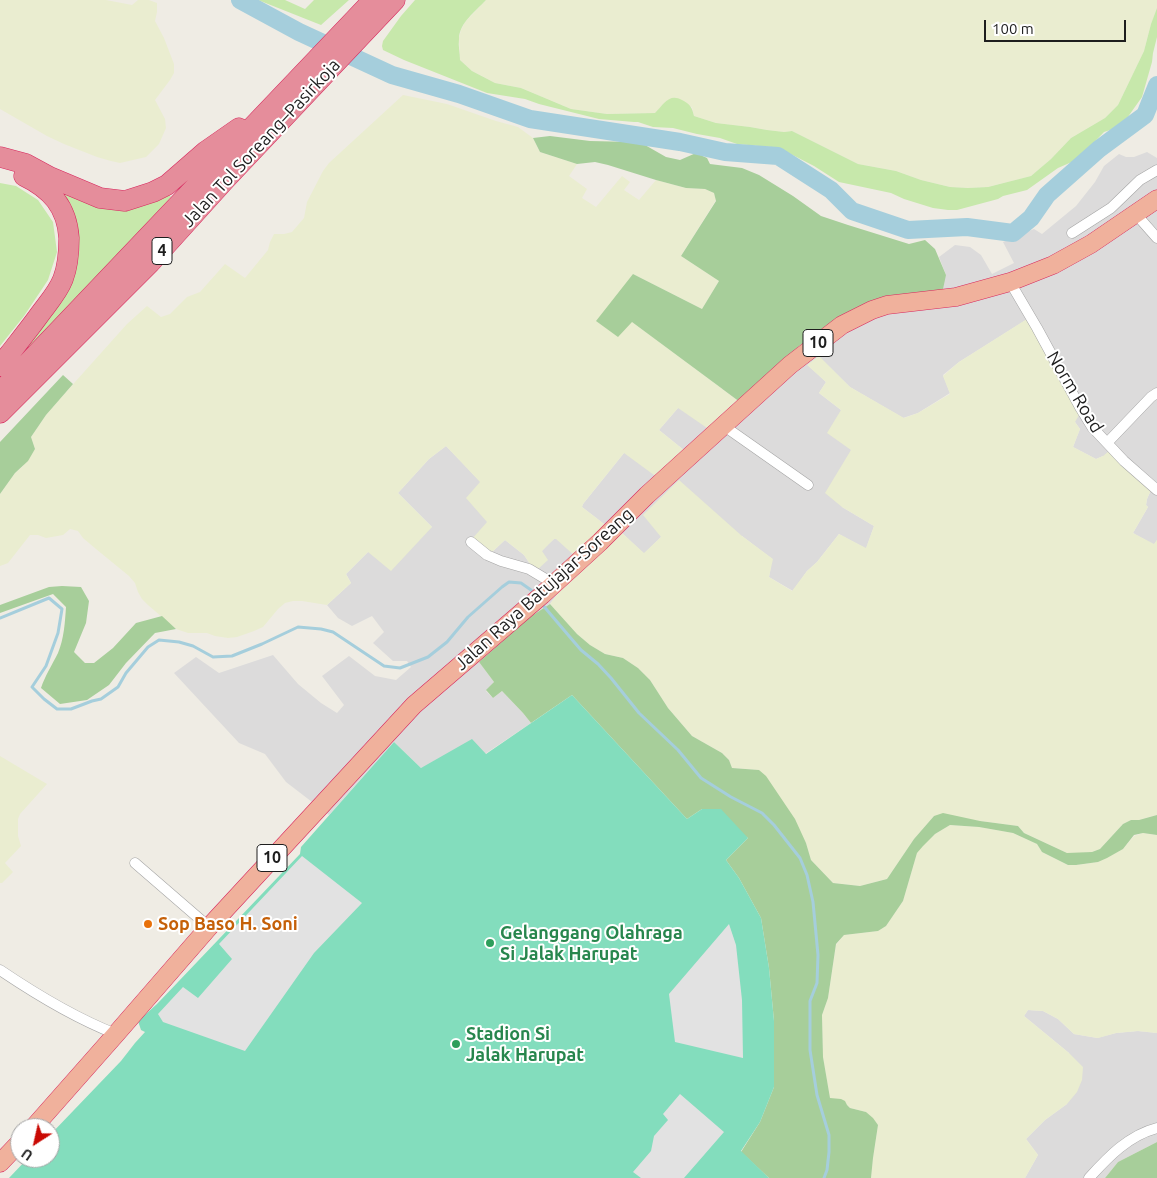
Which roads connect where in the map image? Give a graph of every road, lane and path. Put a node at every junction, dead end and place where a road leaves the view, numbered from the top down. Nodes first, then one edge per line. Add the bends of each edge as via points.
1 (386, 2) edge
2 (310, 78) junction
3 (279, 99) junction
4 (0, 157) edge
5 (0, 169) edge
6 (1157, 170) edge
7 (1157, 199) edge
8 (1135, 213) junction
9 (1072, 233) dead end
10 (1157, 238) edge
11 (1010, 282) junction
12 (0, 366) edge
13 (0, 392) edge
14 (1157, 392) edge
15 (0, 413) edge
16 (724, 426) junction
17 (1107, 443) junction
18 (808, 485) dead end
19 (1157, 490) edge
20 (471, 542) dead end
21 (542, 595) junction
22 (135, 863) dead end
23 (209, 927) junction
24 (0, 970) edge
25 (116, 1034) junction
26 (42, 1118) edge
27 (1157, 1128) edge
28 (10, 1152) edge
29 (0, 1163) edge
30 (1089, 1178) edge

1 - 2 highway, Jalan Tol Soreang–Pasirkoja / 4
2 - 3 highway, Jalan Tol Soreang–Pasirkoja / 4
2 - 15 highway, Jalan Tol Soreang–Pasirkoja / 4 via 150,263
3 - 4 highway via 166,185 125,201 100,198 26,164
3 - 13 highway, Jalan Tol Soreang–Pasirkoja / 4
5 - 12 highway via 36,182 55,199 68,226 69,252 63,279 54,296
6 - 9 street via 1140,180 1111,208
7 - 8 highway, Jalan Raya Batujajar-Soreang / 10
8 - 10 street
8 - 11 highway, Jalan Raya Batujajar-Soreang / 10 via 1053,265
11 - 16 highway, Jalan Raya Batujajar-Soreang / 10 via 956,297 887,305 858,316 790,365
11 - 17 street, Norm Road via 1085,416
14 - 17 street
16 - 18 street
16 - 21 highway, Jalan Raya Batujajar-Soreang / 10
17 - 19 street, Norm Road
20 - 21 street via 486,555 530,569
21 - 23 highway, Jalan Raya Batujajar-Soreang / 10 via 414,705
22 - 23 street
23 - 25 highway, Jalan Raya Batujajar-Soreang / 10
24 - 25 street via 90,1024
25 - 26 highway, Jalan Raya Batujajar-Soreang / 10
27 - 30 street via 1123,1146
28 - 29 highway

